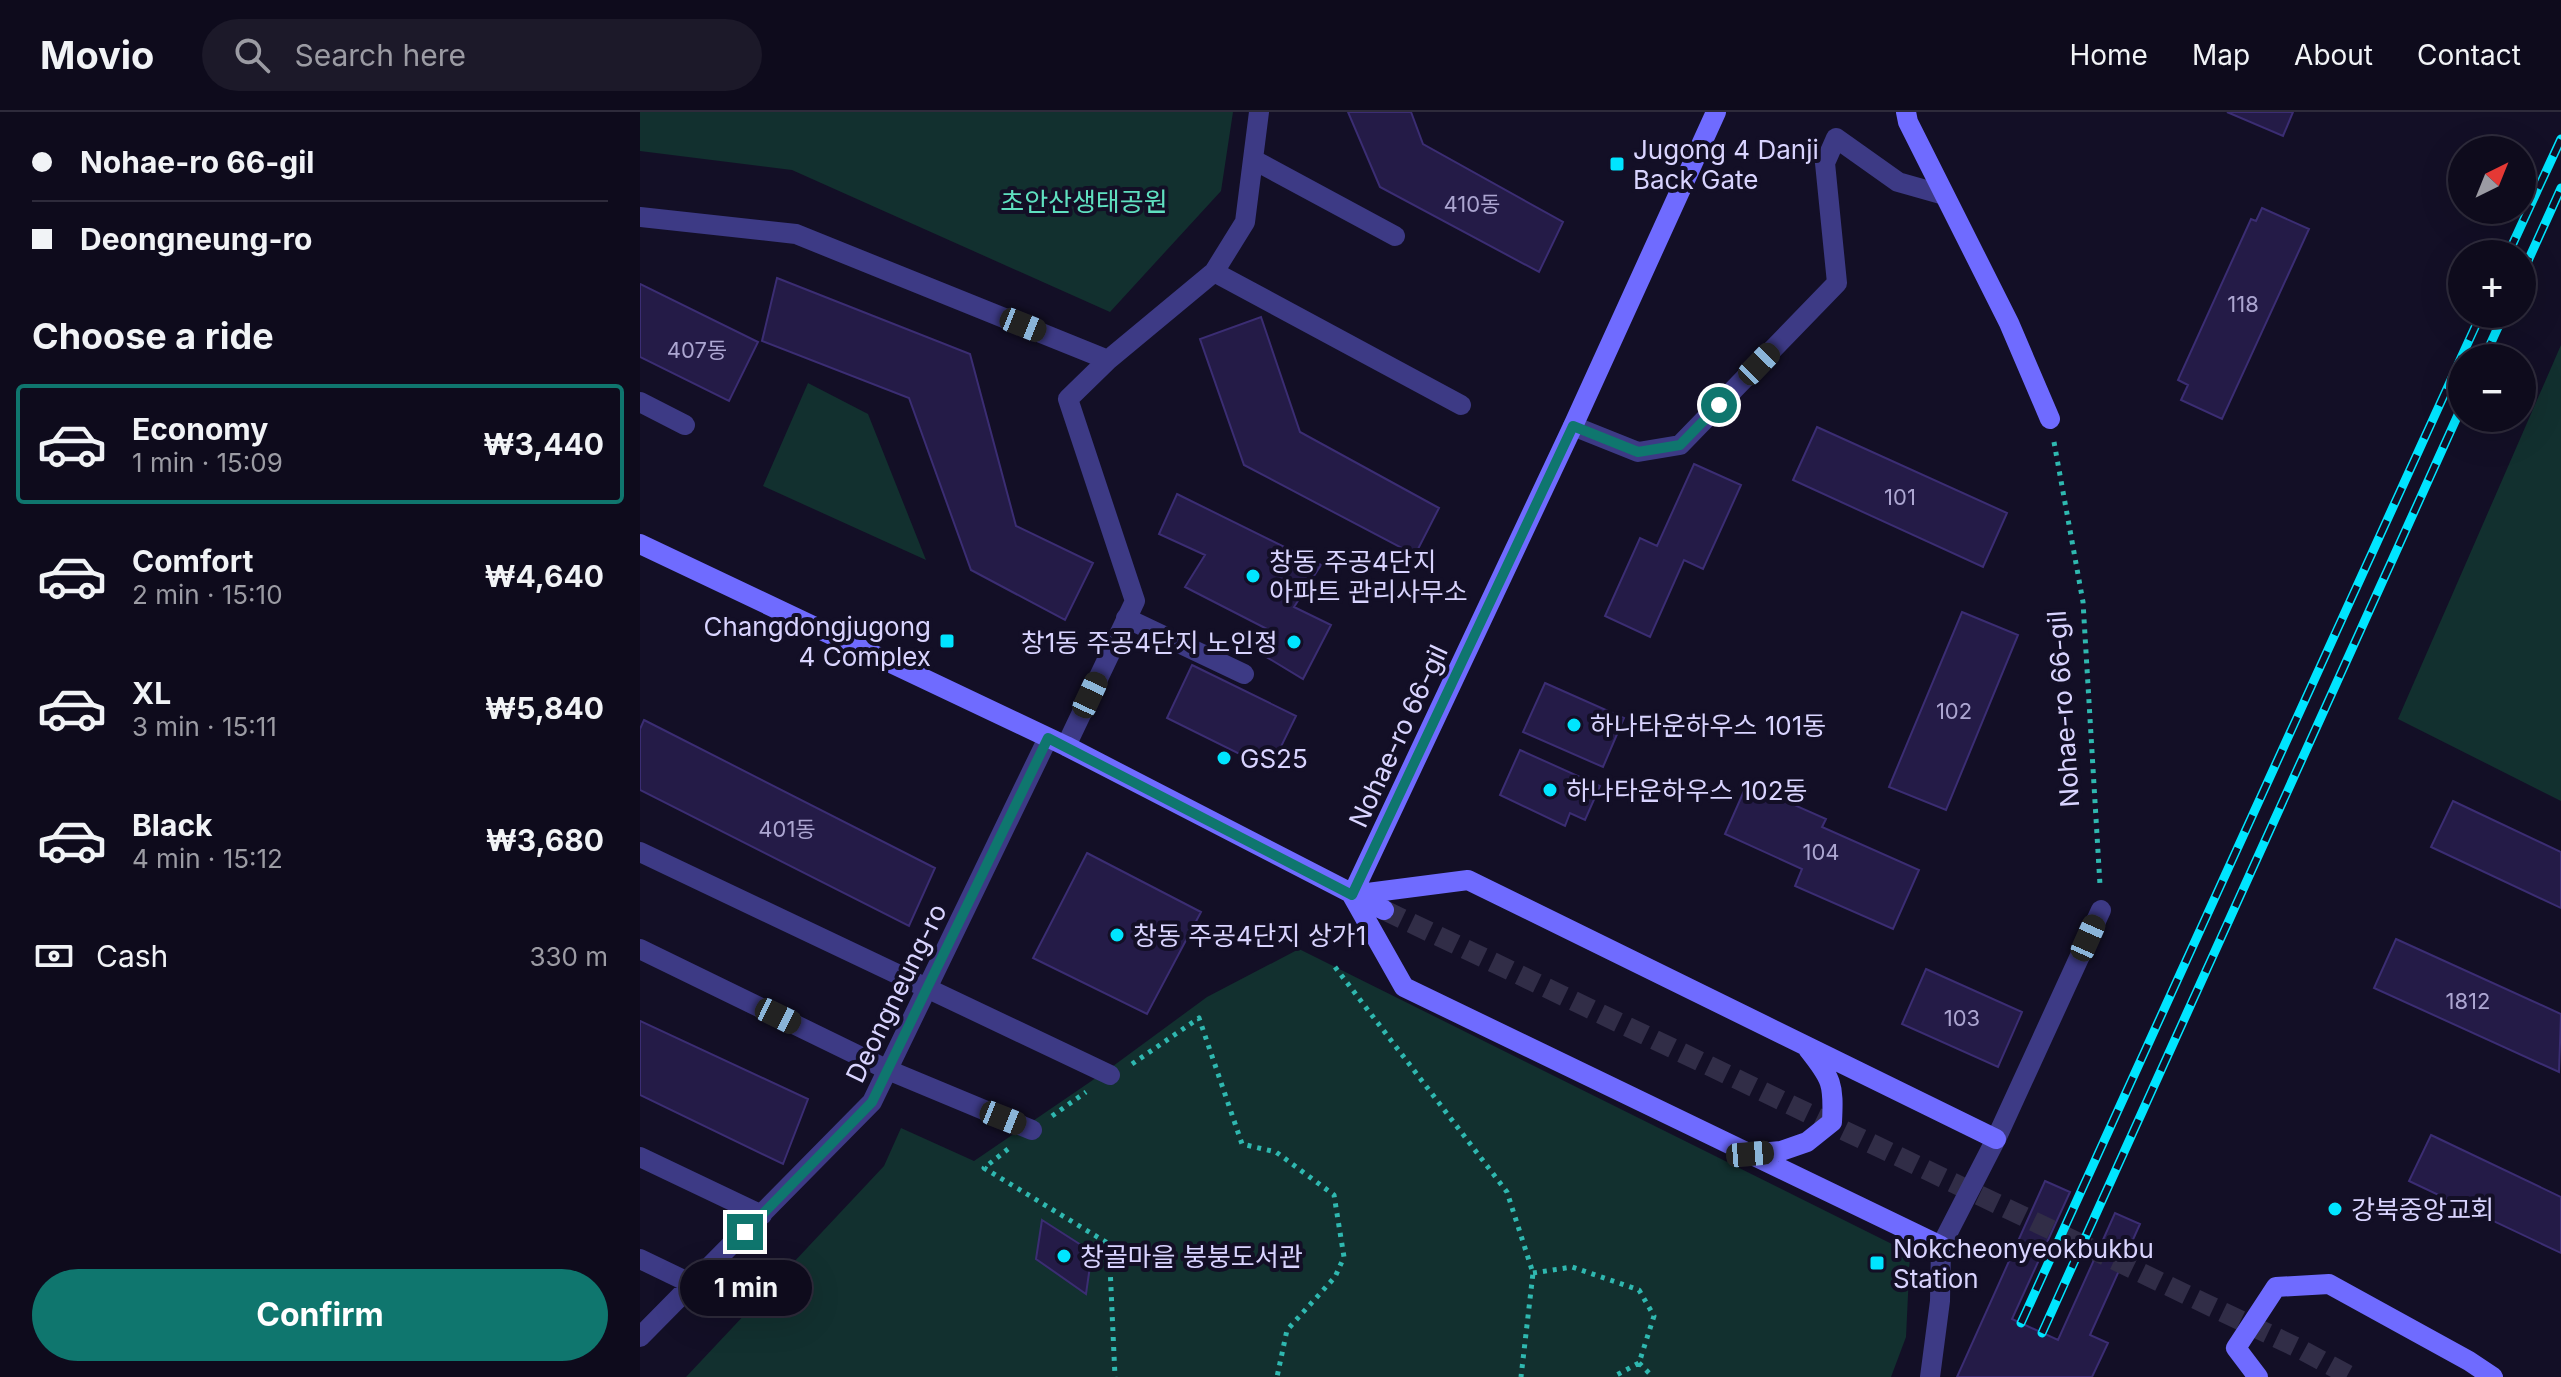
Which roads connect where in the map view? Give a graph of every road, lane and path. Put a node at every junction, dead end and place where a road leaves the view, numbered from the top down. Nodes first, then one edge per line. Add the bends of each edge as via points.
1 (1259, 112) edge
2 (1716, 112) edge
3 (1906, 112) edge
4 (1254, 160) junction
5 (1944, 195) junction
6 (640, 217) edge
7 (1395, 236) dead end
8 (1214, 272) junction
9 (1108, 360) junction
10 (640, 402) edge
11 (1461, 405) dead end
12 (2050, 419) joint
13 (685, 425) dead end
14 (1573, 426) junction
15 (640, 544) edge
16 (1126, 618) junction
17 (1244, 674) dead end
18 (1057, 742) junction
19 (640, 852) edge
20 (1352, 895) junction
21 (1384, 910) tunnel mouth
22 (2101, 910) joint
23 (640, 949) edge
24 (1335, 967) dead end
25 (927, 989) junction
26 (1199, 1018) dead end
27 (1804, 1045) junction
28 (888, 1070) junction
29 (1110, 1075) dead end
30 (1032, 1130) joint
31 (1996, 1139) junction
32 (1750, 1154) junction
33 (640, 1157) edge
34 (762, 1215) junction
35 (1941, 1246) junction
36 (640, 1259) edge
37 (1533, 1273) junction
38 (692, 1284) junction
39 (640, 1337) edge
40 (1639, 1363) junction
41 (1115, 1377) edge
42 (1277, 1377) edge
43 (1521, 1377) edge
44 (1613, 1377) edge
45 (1653, 1377) edge
46 (1930, 1377) edge
47 (2258, 1377) edge
48 (2493, 1377) edge

1 - 4 street
2 - 14 main road, Nohae-ro 66-gil
3 - 5 main road
4 - 7 street
4 - 8 street via 1245,222
5 - 12 main road via 2009,323
5 - 14 street via 1898,182 1836,138 1825,163 1837,283 1680,445 1638,452
6 - 9 street via 796,234
8 - 9 street
8 - 11 street
9 - 16 street via 1068,399 1135,601
10 - 13 street
12 - 22 path, Nohae-ro 66-gil via 2083,602
14 - 20 main road, Nohae-ro 66-gil
15 - 18 main road
16 - 17 street
16 - 18 street, Deongneung-ro
18 - 20 main road
18 - 25 street, Deongneung-ro
19 - 25 street
20 - 21 main road
20 - 27 main road via 1468,880
20 - 32 main road via 1404,987
22 - 31 street
23 - 28 street
24 - 37 path via 1507,1192
25 - 28 street, Deongneung-ro
25 - 29 street
26 - 42 path via 1242,1144 1276,1152 1334,1195 1344,1257 1335,1277 1287,1330
27 - 31 main road
27 - 32 main road via 1834,1089 1832,1122 1807,1142
28 - 30 street
28 - 34 street, Deongneung-ro via 872,1102
30 - 41 path via 984,1168 1109,1244
31 - 35 street
32 - 35 main road
33 - 34 street
34 - 38 street, Deongneung-ro
35 - 46 street
36 - 38 street
37 - 40 path via 1572,1267 1639,1290 1654,1316
37 - 43 path
38 - 39 street, Deongneung-ro
40 - 44 path
40 - 45 path
47 - 48 main road via 2236,1348 2276,1287 2329,1284

